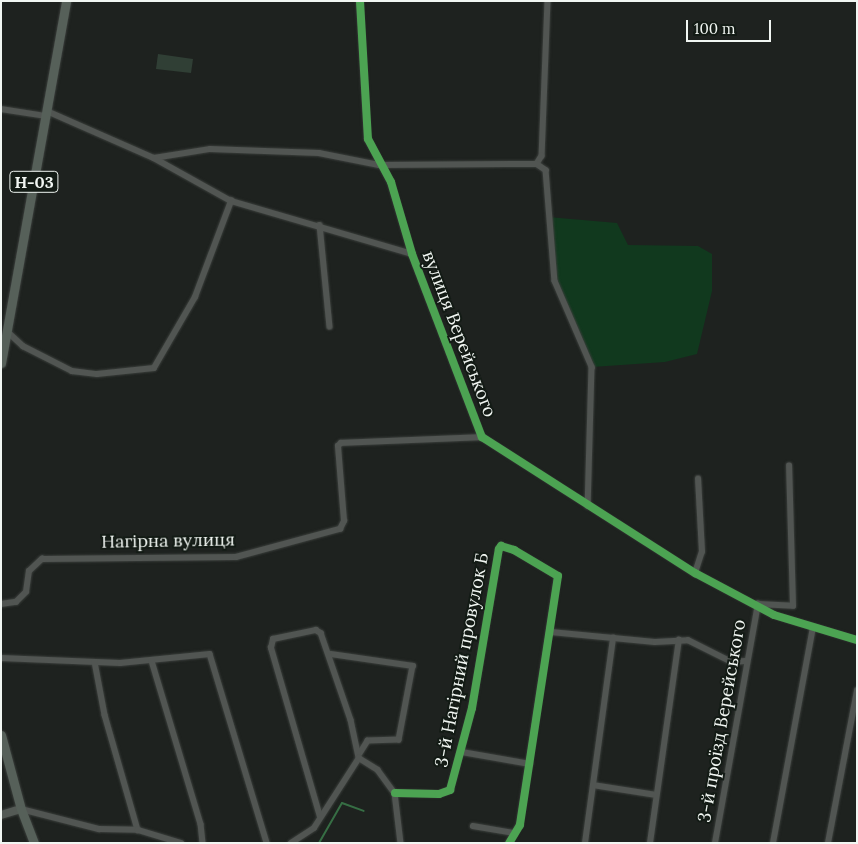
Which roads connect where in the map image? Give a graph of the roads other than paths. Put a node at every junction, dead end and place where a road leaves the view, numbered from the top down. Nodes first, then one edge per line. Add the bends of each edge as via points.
1 (66, 1) edge
2 (360, 1) edge
3 (548, 1) edge
4 (1, 110) edge
5 (47, 114) junction
6 (154, 158) junction
7 (379, 164) junction
8 (537, 164) junction
9 (231, 201) junction
10 (320, 225) junction
11 (412, 254) junction
12 (330, 327) dead end
13 (7, 331) junction
14 (1, 363) edge
15 (482, 437) junction
16 (789, 466) dead end
17 (698, 479) dead end
18 (588, 506) junction
19 (694, 573) junction
20 (1, 604) edge
21 (758, 604) junction
22 (813, 628) junction
23 (550, 632) junction
24 (614, 638) junction
25 (679, 640) junction
26 (857, 640) edge
27 (331, 654) junction
28 (1, 658) edge
29 (152, 661) junction
30 (745, 661) junction
31 (95, 662) junction
32 (857, 692) edge
33 (1, 735) edge
34 (356, 738) junction
35 (362, 745) junction
36 (462, 752) junction
37 (358, 758) junction
38 (530, 764) junction
39 (593, 785) junction
40 (394, 793) junction
41 (656, 796) junction
42 (21, 810) junction
43 (1, 815) edge
44 (320, 817) junction
45 (473, 826) dead end
46 (138, 830) junction
47 (514, 833) junction
48 (34, 843) edge
49 (181, 843) edge
50 (203, 843) edge
51 (267, 843) edge
52 (291, 843) edge
53 (401, 843) edge
54 (509, 843) edge
55 (585, 843) edge
56 (650, 843) edge
57 (715, 843) edge
58 (773, 843) edge
59 (828, 843) edge

1 - 5 main road, Н-03
2 - 7 street, вулиця Верейського via 368,140
3 - 8 street via 542,156
4 - 5 street
5 - 6 street
5 - 13 main road, Н-03
6 - 7 street via 220,150 319,153
6 - 9 street
7 - 8 street
7 - 11 street, вулиця Верейського via 391,182
8 - 18 street via 546,170 555,280 592,367
9 - 10 street
9 - 13 street via 195,297 154,368 97,374 72,371 23,346
10 - 11 street
10 - 12 street
11 - 15 street, вулиця Верейського
13 - 14 main road, Н-03
15 - 18 street, вулиця Верейського
15 - 20 street, Нагірна вулиця via 341,443 338,446 344,521 340,529 236,557 42,559 30,571 26,592 16,602
16 - 21 street via 793,606
17 - 19 street via 702,552
18 - 19 street, вулиця Верейського
19 - 21 street, вулиця Верейського
21 - 22 street, вулиця Верейського via 774,615
21 - 30 street, 3-й проїзд Верейського
22 - 26 street, вулиця Верейського
22 - 58 street
23 - 24 street
23 - 36 street, 3-й Нагірний провулок Б via 558,576 501,546
23 - 38 street, 3-й Нагірний провулок Б
24 - 25 street
24 - 39 street
25 - 30 street via 688,640 732,662
25 - 41 street
27 - 34 street
27 - 35 street via 413,666 399,740 368,741
27 - 44 street via 325,638 316,630 270,642
28 - 31 street
29 - 31 street
29 - 50 street via 201,824
29 - 51 street via 210,654
30 - 57 street, 3-й проїзд Верейського via 747,674
31 - 46 street via 105,715
32 - 59 street
33 - 42 main road
34 - 35 street
34 - 37 street
35 - 37 street
36 - 38 street
36 - 40 street, 3-й Нагірний провулок Б via 450,790 445,794
37 - 40 street via 378,770
37 - 44 street
38 - 47 street, 3-й Нагірний провулок Б via 520,825
39 - 41 street
39 - 55 street
40 - 53 street
41 - 56 street
42 - 43 street
42 - 46 street via 99,829
42 - 48 main road
44 - 52 street via 314,828
45 - 47 street
46 - 49 street
47 - 54 street, 3-й Нагірний провулок Б

